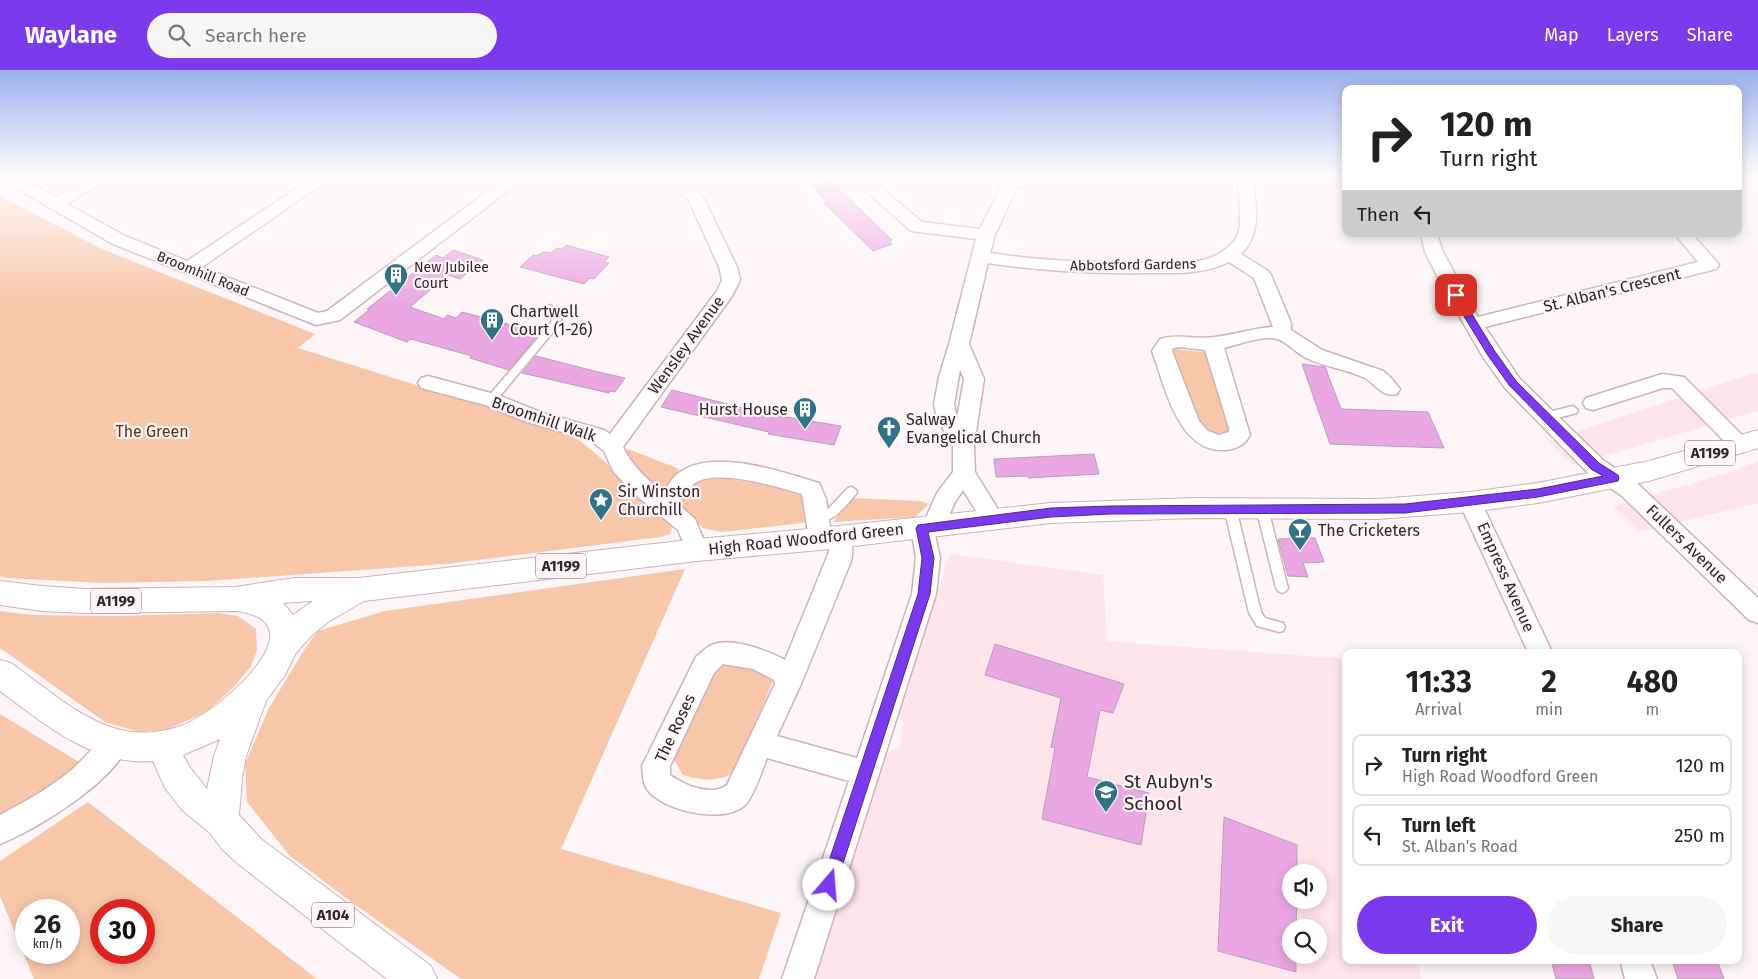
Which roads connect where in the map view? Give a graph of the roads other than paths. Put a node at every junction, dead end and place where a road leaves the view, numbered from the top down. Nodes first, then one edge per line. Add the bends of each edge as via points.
1 (82, 218) edge
2 (262, 218) edge
3 (463, 218) edge
4 (705, 218) edge
5 (907, 218) edge
6 (993, 218) edge
7 (1247, 218) edge
8 (986, 235) junction
9 (1430, 237) edge
10 (1685, 237) edge
11 (1230, 255) junction
12 (980, 257) junction
13 (188, 268) junction
14 (550, 308) dead end
15 (1473, 324) junction
16 (1282, 332) junction
17 (1213, 344) junction
18 (428, 383) dead end
19 (1390, 389) dead end
20 (491, 400) junction
21 (1593, 403) dead end
22 (1573, 410) dead end
23 (1545, 416) junction
24 (1749, 442) edge
25 (612, 446) junction
26 (964, 474) junction
27 (1614, 478) junction
28 (852, 491) dead end
29 (1470, 502) junction
30 (665, 506) junction
31 (1230, 508) junction
32 (1262, 508) junction
33 (993, 519) junction
34 (928, 527) junction
35 (826, 531) junction
36 (697, 550) junction
37 (1282, 588) dead end
38 (358, 590) junction
39 (1, 593) edge
40 (230, 600) junction
41 (1758, 613) edge
42 (1280, 627) dead end
43 (285, 644) junction
44 (1539, 649) edge
45 (2, 678) edge
46 (788, 684) junction
47 (253, 693) junction
48 (116, 744) junction
49 (760, 744) junction
50 (162, 746) junction
51 (865, 773) junction
52 (221, 820) junction
53 (0, 830) edge
54 (1636, 964) edge
55 (418, 979) edge
56 (798, 979) edge
57 (1641, 979) edge

1 - 13 street, Broomhill Road via 119,240
2 - 13 street
3 - 13 street, Broomhill Road via 333,316 323,320 316,320
4 - 25 street, Wensley Avenue via 731,280 726,292
5 - 8 street via 917,227
6 - 8 street
7 - 11 street via 1246,236
8 - 12 street
9 - 15 street, Fullers Avenue via 1434,252
10 - 15 street, St. Alban's Crescent via 1710,265
11 - 12 street, Abbotsford Gardens via 1198,266 1119,269
11 - 16 street via 1262,275 1282,323
12 - 26 street via 954,354 944,409 963,445
14 - 20 lane via 558,314 555,324
15 - 23 street, Fullers Avenue via 1512,383
16 - 17 street
16 - 19 street via 1314,354 1371,372
17 - 17 street via 1240,428 1240,435 1231,442 1217,443 1201,436 1190,424 1162,351 1167,343
18 - 20 street, Broomhill Walk
20 - 25 street, Broomhill Walk via 534,417 597,435
21 - 24 street via 1662,381 1677,382
22 - 23 lane
23 - 27 street, Fullers Avenue via 1595,466
24 - 27 main road, High Road Woodford Green / A1199
25 - 30 street, Broomhill Walk via 621,465
26 - 33 street
26 - 34 street
27 - 29 main road, High Road Woodford Green / A1199
27 - 41 street, Fullers Avenue
28 - 35 lane via 830,514
29 - 32 main road, High Road Woodford Green / A1199 via 1378,509
29 - 44 street, Empress Avenue
30 - 35 street, The Roses via 686,478 698,471 746,473 811,489
30 - 36 street, Broomhill Walk via 687,525
31 - 32 main road, High Road Woodford Green / A1199
31 - 33 main road, High Road Woodford Green / A1199 via 1051,513
31 - 42 lane via 1255,613 1261,622
32 - 37 lane
33 - 34 main road, High Road Woodford Green / A1199
34 - 35 main road, High Road Woodford Green / A1199
34 - 51 street via 926,582
35 - 36 main road, High Road Woodford Green / A1199
35 - 46 street, The Roses via 841,552 839,561
36 - 38 main road, High Road Woodford Green / A1199
38 - 40 main road, High Road Woodford Green / A1199 via 273,590
38 - 43 main road, High Road Woodford Green / A1199 via 305,621
39 - 40 main road, A1199 via 77,600
40 - 43 main road via 245,600 275,612 286,631
43 - 47 main road, High Road Woodford Green
45 - 48 main road via 83,731
46 - 49 street, The Roses
46 - 49 street, The Roses via 785,673 775,665 733,653 718,653 705,665 656,766 657,781 676,793 711,803 726,802 737,794
47 - 50 main road via 220,722 203,732
47 - 52 main road via 230,756
48 - 50 main road via 134,748
48 - 53 street via 96,767 47,804
49 - 51 street
50 - 52 main road, A104 via 177,777 194,799
51 - 56 street
52 - 55 main road, A104 via 249,851
54 - 57 street

